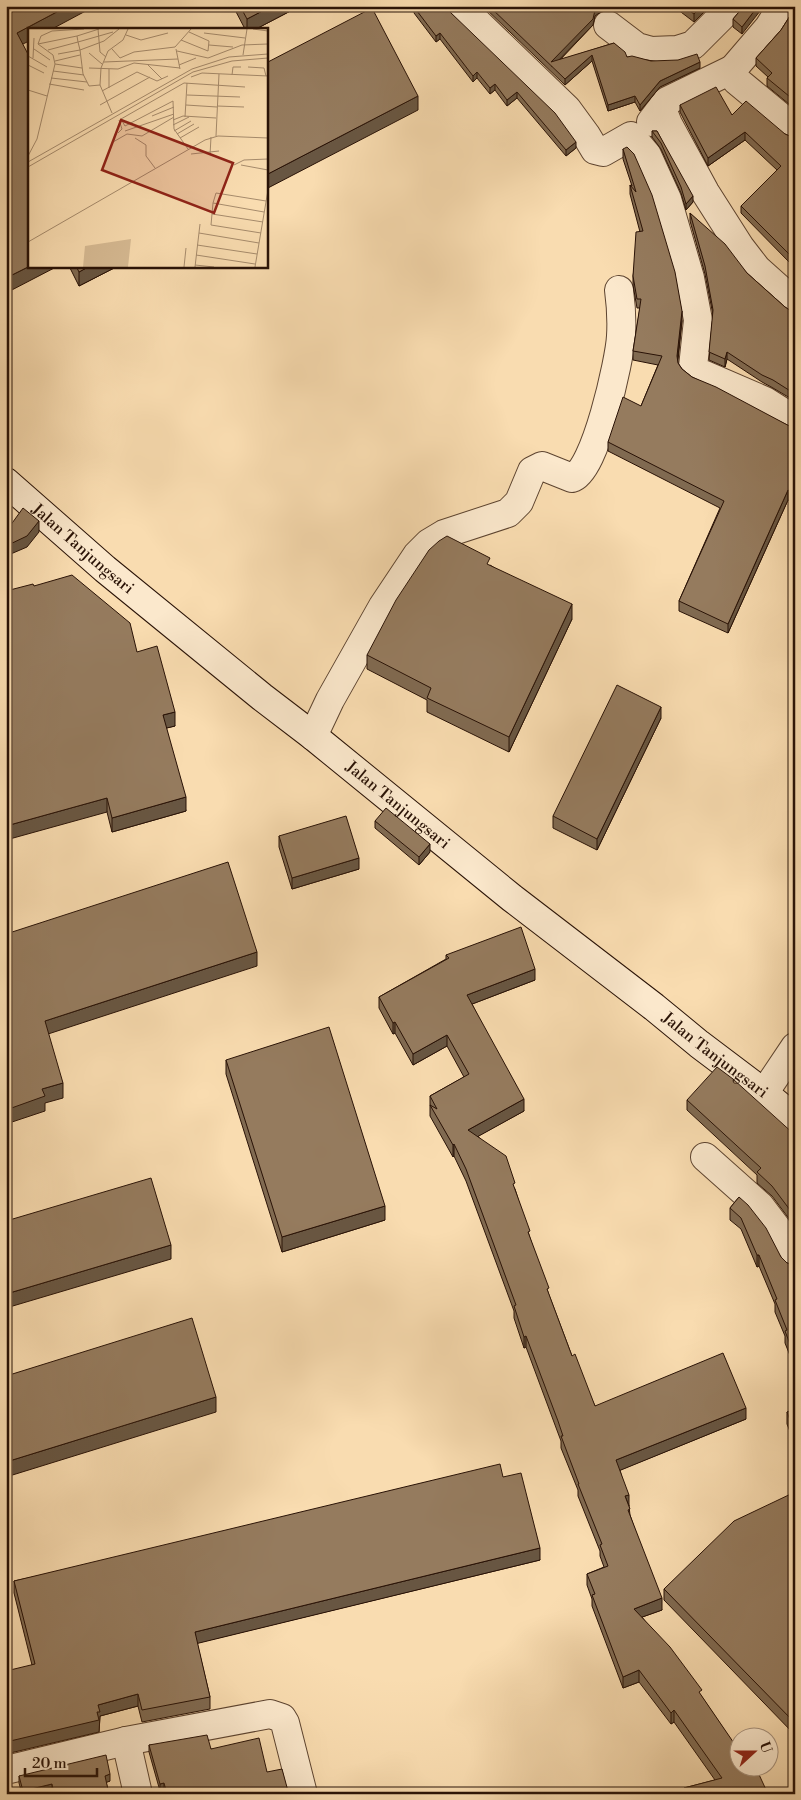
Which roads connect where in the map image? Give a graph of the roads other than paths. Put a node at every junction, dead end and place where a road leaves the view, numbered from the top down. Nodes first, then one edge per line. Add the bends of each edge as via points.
1 (460, 6) edge
2 (732, 6) edge
3 (782, 6) edge
4 (608, 25) dead end
5 (733, 69) junction
6 (662, 109) junction
7 (795, 129) edge
8 (639, 146) junction
9 (619, 290) dead end
10 (795, 303) edge
11 (795, 420) edge
12 (6, 482) edge
13 (313, 736) junction
14 (795, 1047) edge
15 (764, 1093) junction
16 (795, 1119) edge
17 (705, 1157) dead end
18 (792, 1249) edge
19 (126, 1741) junction
20 (6, 1770) edge
21 (138, 1794) edge
22 (303, 1794) edge

1 - 8 street via 567,109 595,150 601,153
2 - 4 street via 693,45 677,50 651,51 637,47
3 - 5 street via 769,27
5 - 6 street via 667,100
5 - 7 street via 734,77 743,86
6 - 8 street via 650,122
6 - 10 street via 705,192 740,247 757,269
8 - 11 street via 667,199 690,278 698,320 693,367 765,401
9 - 13 street via 621,337 609,398 584,467 572,478 542,466 537,468 532,471 519,502 508,513 444,534 429,543 410,564 383,606
12 - 13 street, Jalan Tanjungsari via 105,569
13 - 15 street, Jalan Tanjungsari via 512,898
14 - 15 street
15 - 16 street, Jalan Tanjungsari
17 - 18 street via 760,1206
19 - 20 street
19 - 21 street
19 - 22 street via 270,1714 286,1723

